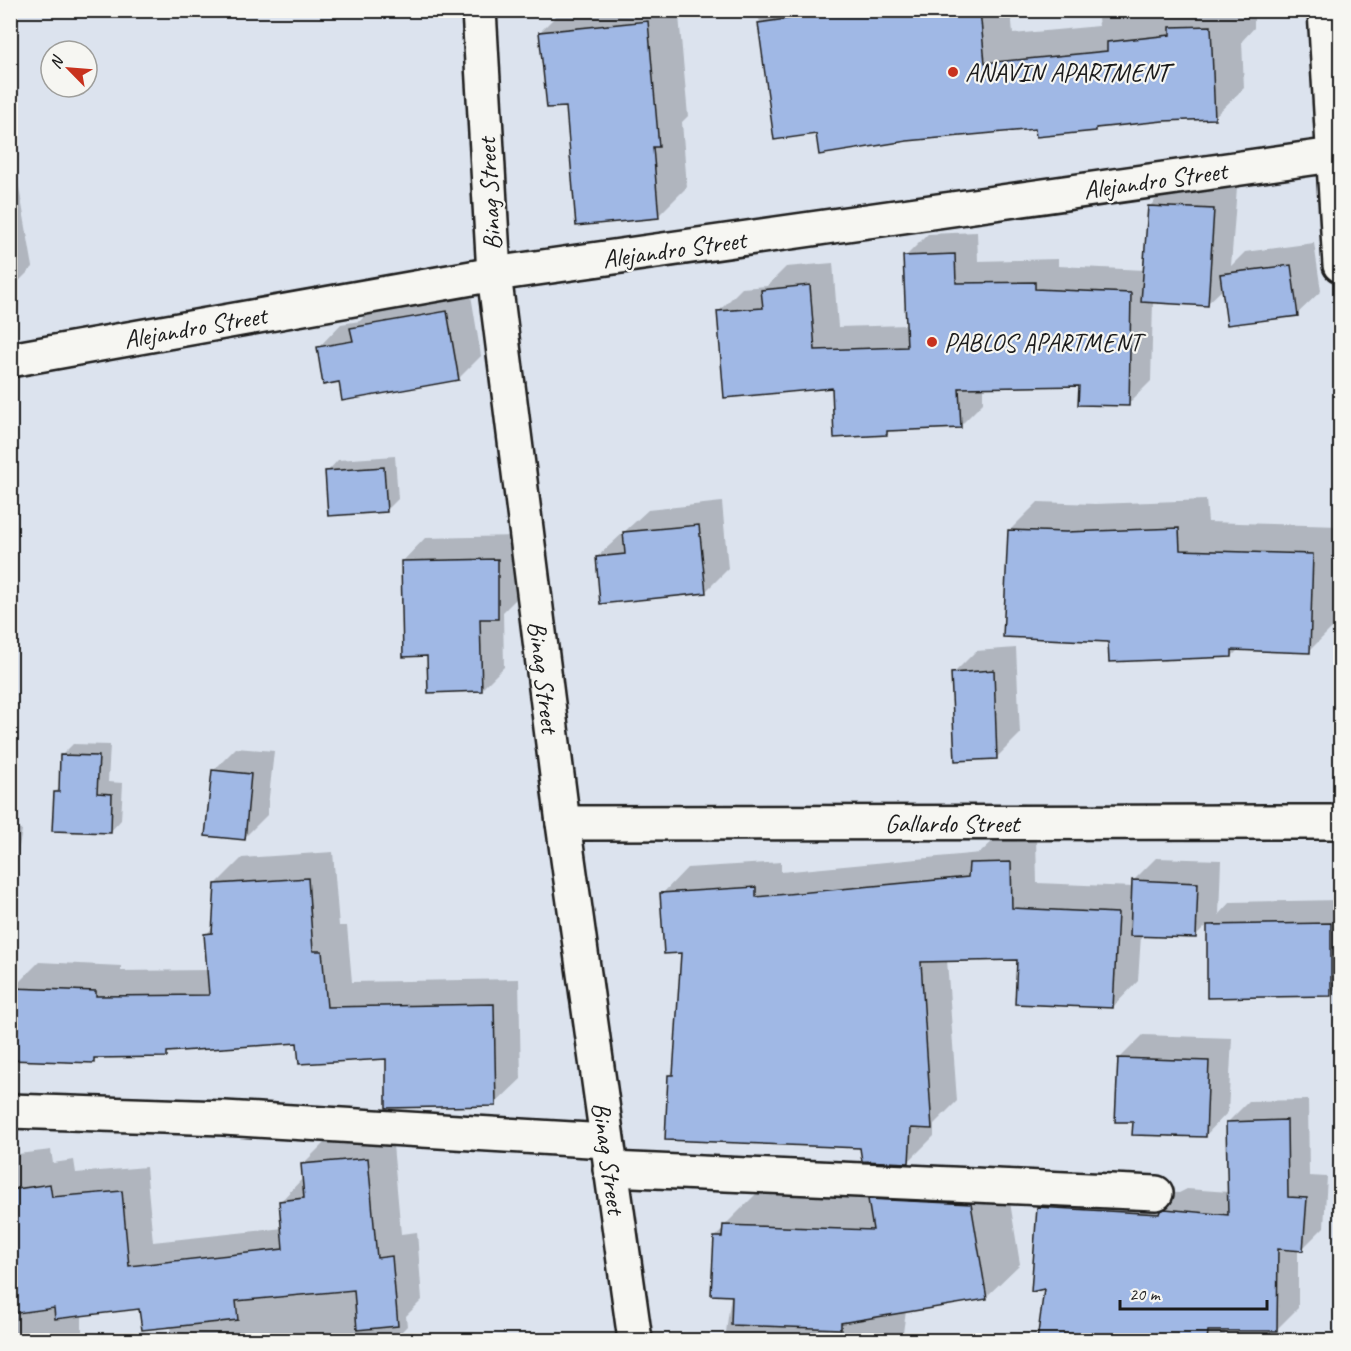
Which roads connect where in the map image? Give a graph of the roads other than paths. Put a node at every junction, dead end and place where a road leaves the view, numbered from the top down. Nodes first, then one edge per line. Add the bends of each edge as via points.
1 (479, 10) edge
2 (1325, 10) edge
3 (1337, 155) edge
4 (1341, 265) edge
5 (494, 274) junction
6 (10, 360) edge
7 (1341, 822) edge
8 (563, 823) junction
9 (10, 1111) edge
10 (608, 1155) junction
11 (1156, 1193) dead end
12 (635, 1341) edge

1 - 5 street, Binag Street
2 - 3 street
3 - 4 street
3 - 5 street, Alejandro Street
5 - 6 street, Alejandro Street
5 - 8 street, Binag Street
7 - 8 street, Gallardo Street
8 - 10 street, Binag Street
9 - 10 street via 224,1118
10 - 11 street
10 - 12 street, Binag Street

